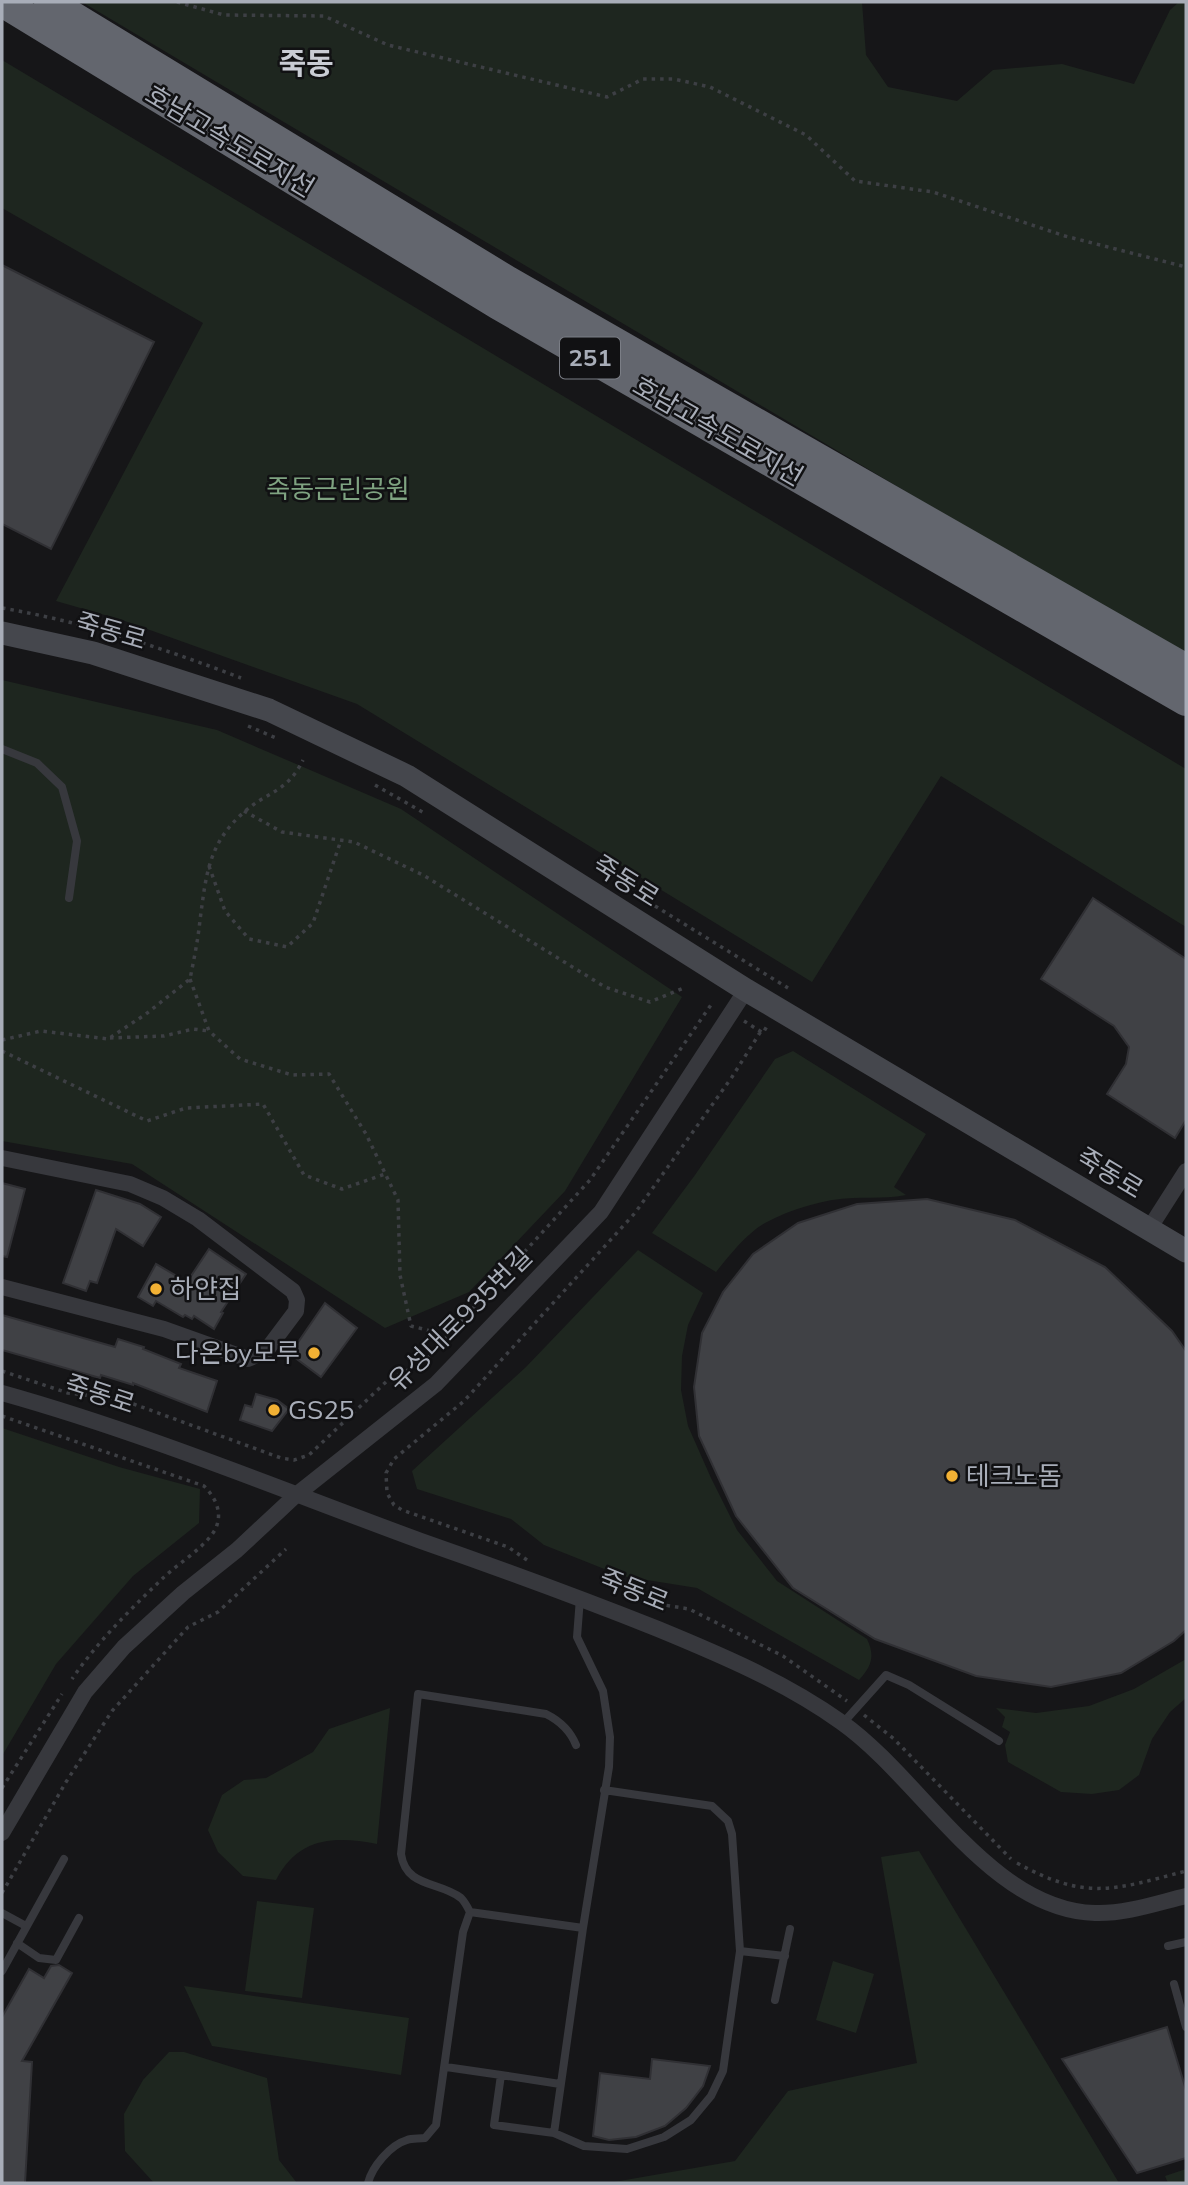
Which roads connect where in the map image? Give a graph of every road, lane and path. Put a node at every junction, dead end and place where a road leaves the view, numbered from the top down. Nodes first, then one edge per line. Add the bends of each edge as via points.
1 (2, 2) edge
2 (49, 2) edge
3 (177, 2) edge
4 (1186, 267) edge
5 (2, 633) edge
6 (1186, 669) edge
7 (1186, 701) edge
8 (247, 726) dead end
9 (285, 742) dead end
10 (2, 749) edge
11 (303, 761) dead end
12 (368, 782) dead end
13 (244, 811) junction
14 (436, 820) dead end
15 (341, 840) junction
16 (208, 864) junction
17 (69, 898) dead end
18 (725, 949) dead end
19 (190, 979) junction
20 (686, 987) dead end
21 (788, 988) dead end
22 (746, 990) junction
23 (709, 992) dead end
24 (706, 998) dead end
25 (713, 1002) junction
26 (209, 1031) junction
27 (761, 1031) dead end
28 (108, 1039) junction
29 (2, 1040) edge
30 (2, 1051) edge
31 (2, 1158) edge
32 (1186, 1171) edge
33 (385, 1174) junction
34 (1149, 1229) junction
35 (1186, 1251) edge
36 (2, 1287) edge
37 (443, 1334) dead end
38 (2, 1371) edge
39 (2, 1394) edge
40 (2, 1416) edge
41 (296, 1495) junction
42 (286, 1549) dead end
43 (535, 1566) dead end
44 (580, 1598) junction
45 (630, 1599) dead end
46 (856, 1709) junction
47 (843, 1723) junction
48 (999, 1741) dead end
49 (576, 1745) dead end
50 (2, 1788) edge
51 (604, 1790) junction
52 (2, 1833) edge
53 (64, 1859) dead end
54 (1186, 1871) edge
55 (2, 1893) edge
56 (1186, 1896) edge
57 (471, 1912) junction
58 (2, 1913) edge
59 (79, 1918) dead end
60 (26, 1926) junction
61 (583, 1928) junction
62 (790, 1929) dead end
63 (1186, 1942) edge
64 (17, 1943) junction
65 (1168, 1946) dead end
66 (740, 1951) junction
67 (785, 1956) junction
68 (2, 1971) edge
69 (1174, 1984) dead end
70 (775, 2000) dead end
71 (1186, 2027) edge
72 (446, 2067) junction
73 (501, 2075) junction
74 (561, 2084) junction
75 (554, 2133) junction
76 (368, 2183) edge

1 - 7 highway, 호남고속도로지선 / 251 via 497,304
2 - 6 highway, 호남고속도로지선 / 251 via 508,281
3 - 4 path via 224,15 324,16 388,45 607,97 643,79 674,79 710,87 806,135 855,181 933,192 1065,236
5 - 22 street, 죽동로 via 93,653 269,710 351,748 407,776
8 - 9 path
10 - 17 lane via 37,763 62,787 77,841
11 - 13 path via 279,790
12 - 14 path
13 - 15 path via 282,832
13 - 16 path via 220,838
15 - 16 path via 313,923 287,947 250,939 225,911
15 - 20 path via 423,875 605,987 650,1002
16 - 19 path
18 - 21 path
19 - 26 path
19 - 28 path
22 - 34 street, 죽동로
22 - 41 street, 유성대로935번길 via 600,1212 436,1384
23 - 25 path
24 - 25 path
25 - 38 path via 590,1180 424,1362 388,1380 309,1455 281,1458 120,1399 68,1393
26 - 28 path
26 - 33 path via 240,1059 292,1075 329,1074
27 - 43 path via 635,1213 464,1401 394,1458 386,1473 387,1493 402,1510 508,1547
28 - 29 path via 41,1031
30 - 33 path via 147,1121 187,1108 263,1104 304,1175 342,1189
31 - 36 street via 130,1184 163,1198 293,1291 297,1300 296,1311 266,1351 248,1359 164,1329
32 - 34 street
33 - 37 path via 398,1200 400,1275 411,1326
34 - 35 street, 죽동로
39 - 41 street, 죽동로 via 66,1411
40 - 50 path via 204,1486 218,1510 210,1537 165,1576 79,1668
41 - 44 street, 죽동로
41 - 52 street, 유성대로935번길 via 124,1647 85,1692
42 - 55 path via 218,1612 188,1627 112,1711
44 - 47 street, 죽동로 via 722,1655
44 - 51 lane via 577,1637 603,1691 610,1737
45 - 46 path via 689,1609 783,1656
46 - 47 lane
46 - 48 lane via 886,1675
46 - 54 path via 894,1740 1014,1861 1043,1877 1099,1890
47 - 56 street, 죽동로 via 997,1874 1035,1899 1095,1913
49 - 57 lane via 557,1719 546,1714 418,1693 402,1865 418,1880 461,1898
51 - 61 lane
51 - 66 lane via 712,1807 728,1821
53 - 60 lane
57 - 61 lane
57 - 72 lane via 463,1932
58 - 60 lane
59 - 64 lane via 56,1960 39,1958
60 - 64 lane
61 - 74 lane
62 - 67 lane
63 - 65 lane
64 - 68 lane
66 - 67 lane
66 - 75 lane via 723,2071 711,2096 691,2120 664,2137 627,2149 584,2146
67 - 70 lane
69 - 71 lane
72 - 73 lane
72 - 76 lane via 436,2125 425,2138 407,2140 388,2152
73 - 74 lane
73 - 75 lane via 494,2125
74 - 75 lane

